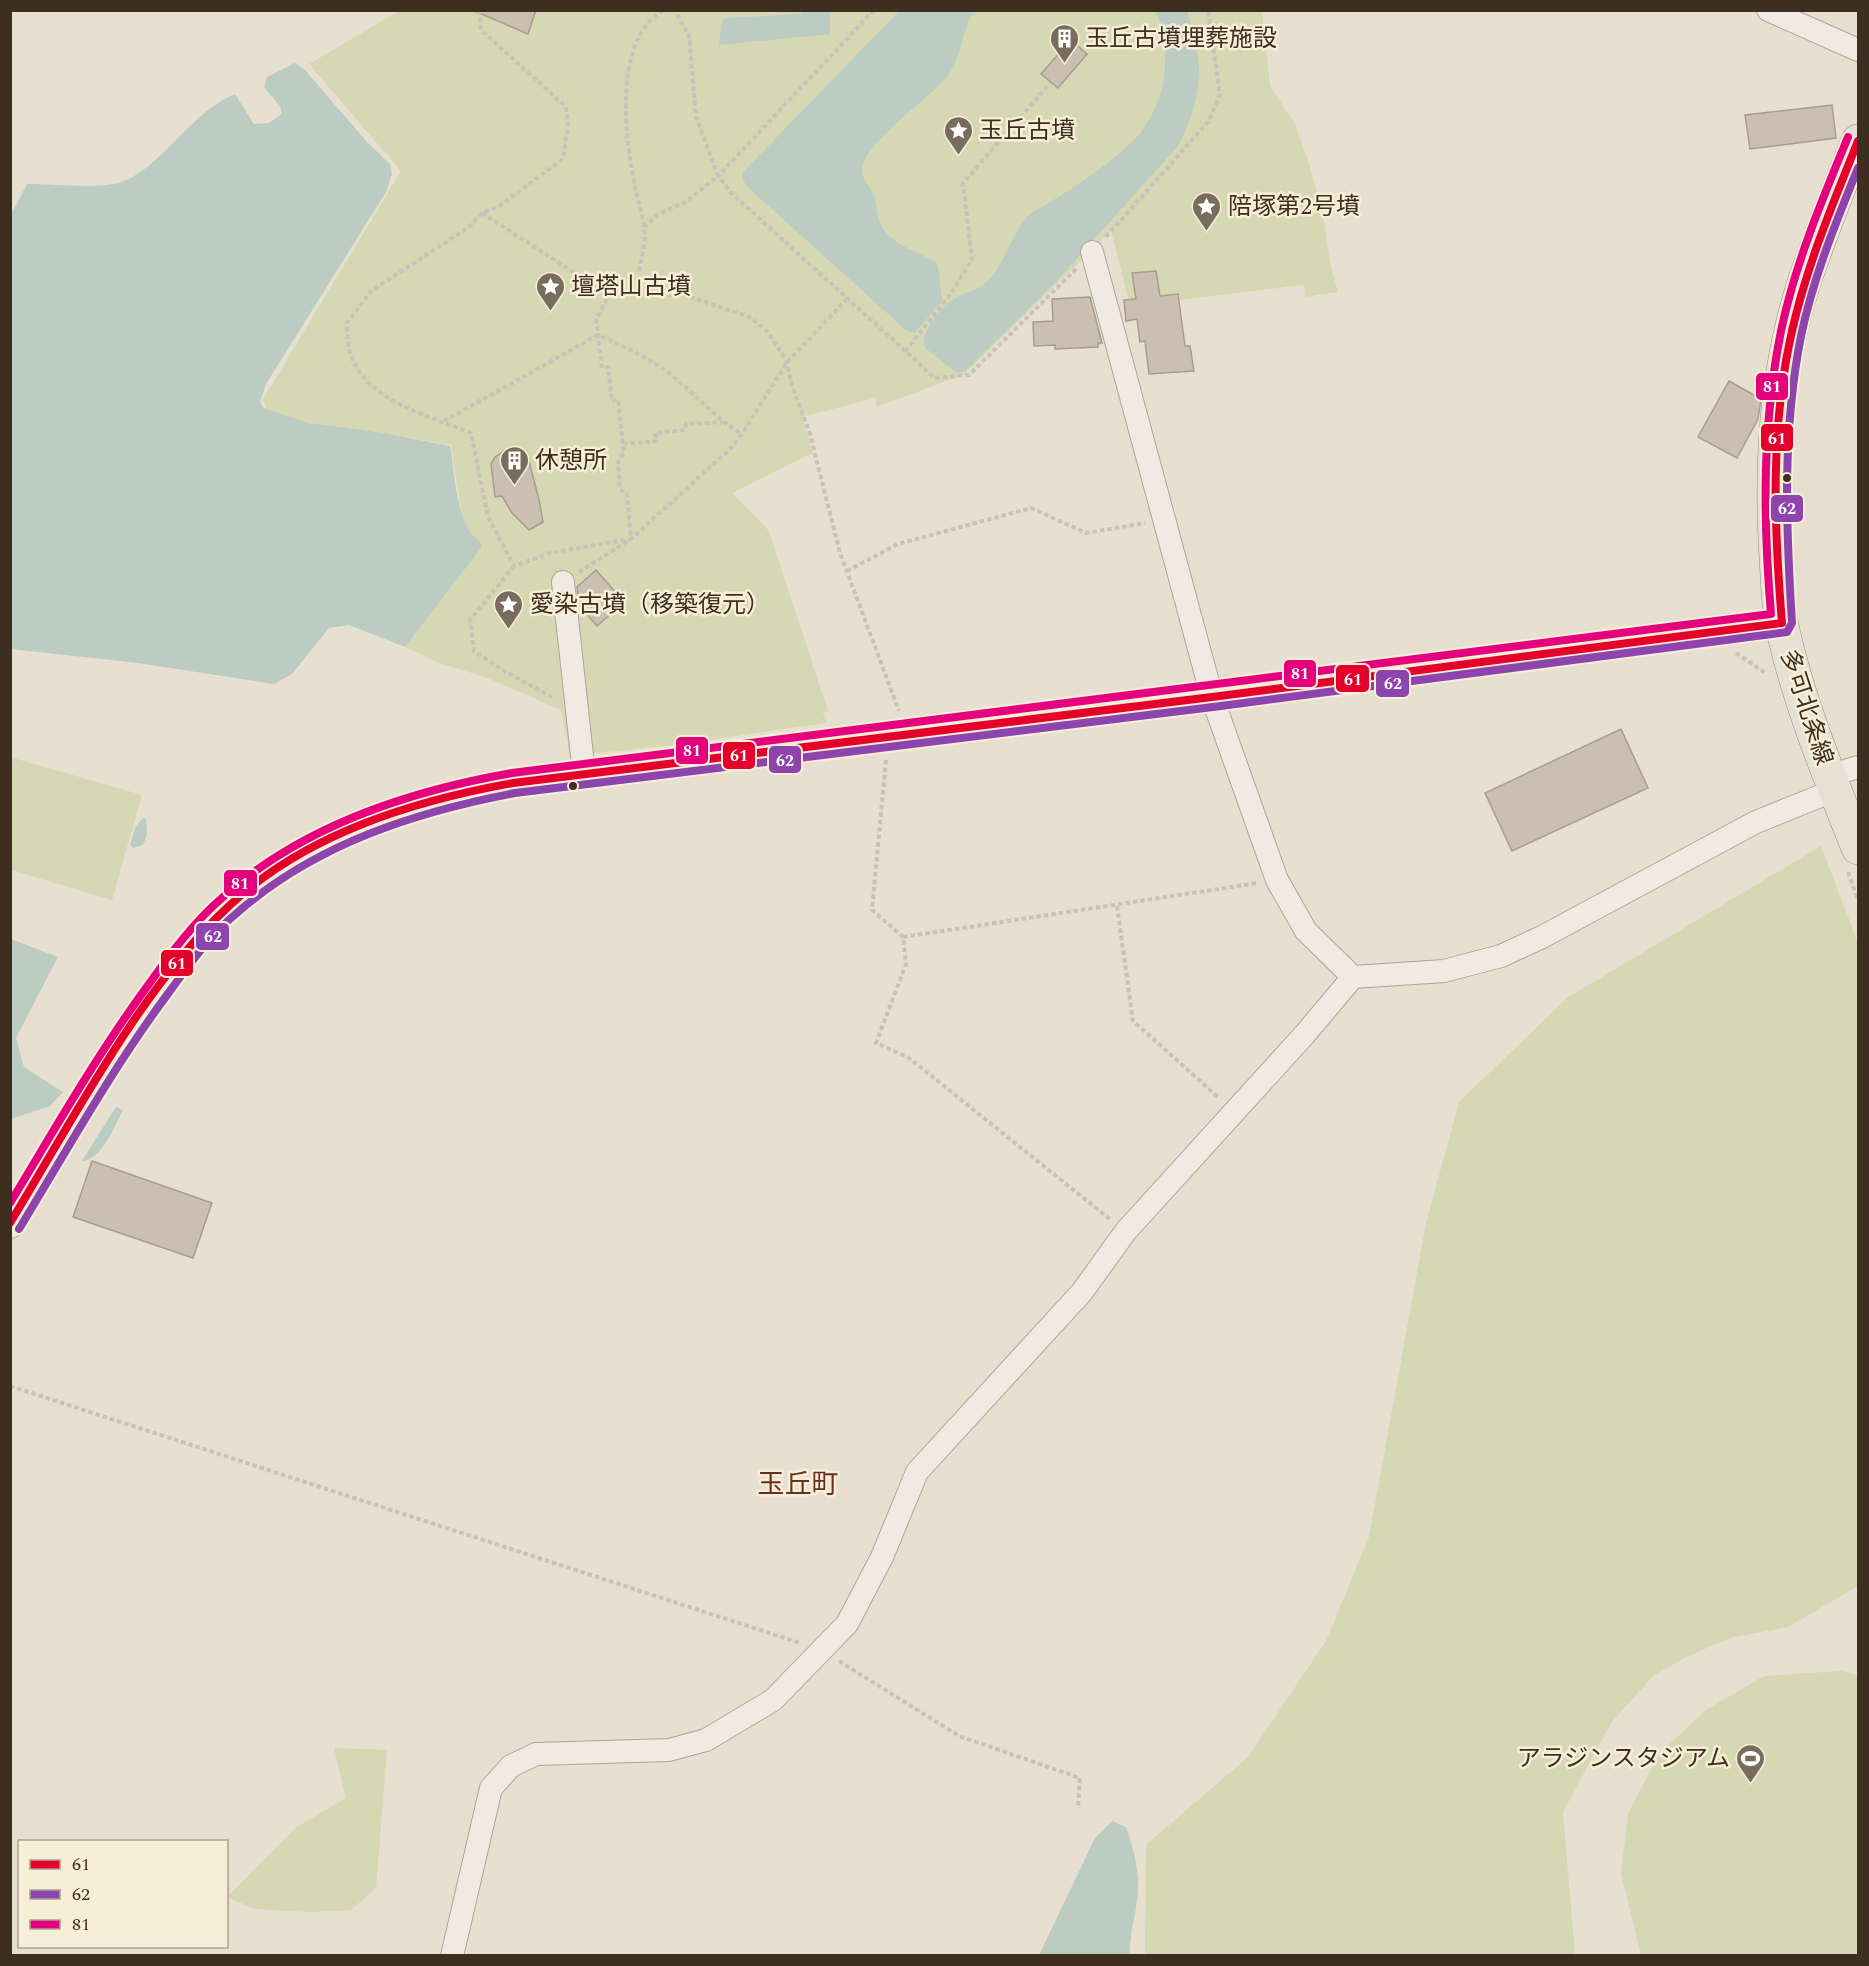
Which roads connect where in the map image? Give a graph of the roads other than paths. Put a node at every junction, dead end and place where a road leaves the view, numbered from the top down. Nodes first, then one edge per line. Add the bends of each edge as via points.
1 (1768, 10) edge
2 (1858, 50) edge
3 (1858, 141) edge
4 (1092, 252) dead end
5 (563, 582) road end
6 (1782, 623) junction
7 (1212, 697) junction
8 (584, 774) junction
9 (1841, 778) edge
10 (1852, 859) edge
11 (1353, 977) junction
12 (10, 1224) edge
13 (452, 1956) edge

1 - 2 street
3 - 6 main road, 多可北条線 via 1802,291 1786,358 1776,436 1774,506
4 - 7 street
5 - 8 street
6 - 7 street
6 - 9 main road, 多可北条線 via 1802,704
7 - 8 street via 891,750
7 - 11 street via 1276,880 1306,931
8 - 12 street via 471,789 406,807 340,834 273,873 234,903 201,934 151,999
9 - 10 main road, 多可北条線
9 - 11 street via 1502,956 1444,971
11 - 13 street via 1126,1231 1082,1292 917,1472 882,1557 847,1624 773,1700 706,1740 669,1750 536,1754 510,1766 491,1788

